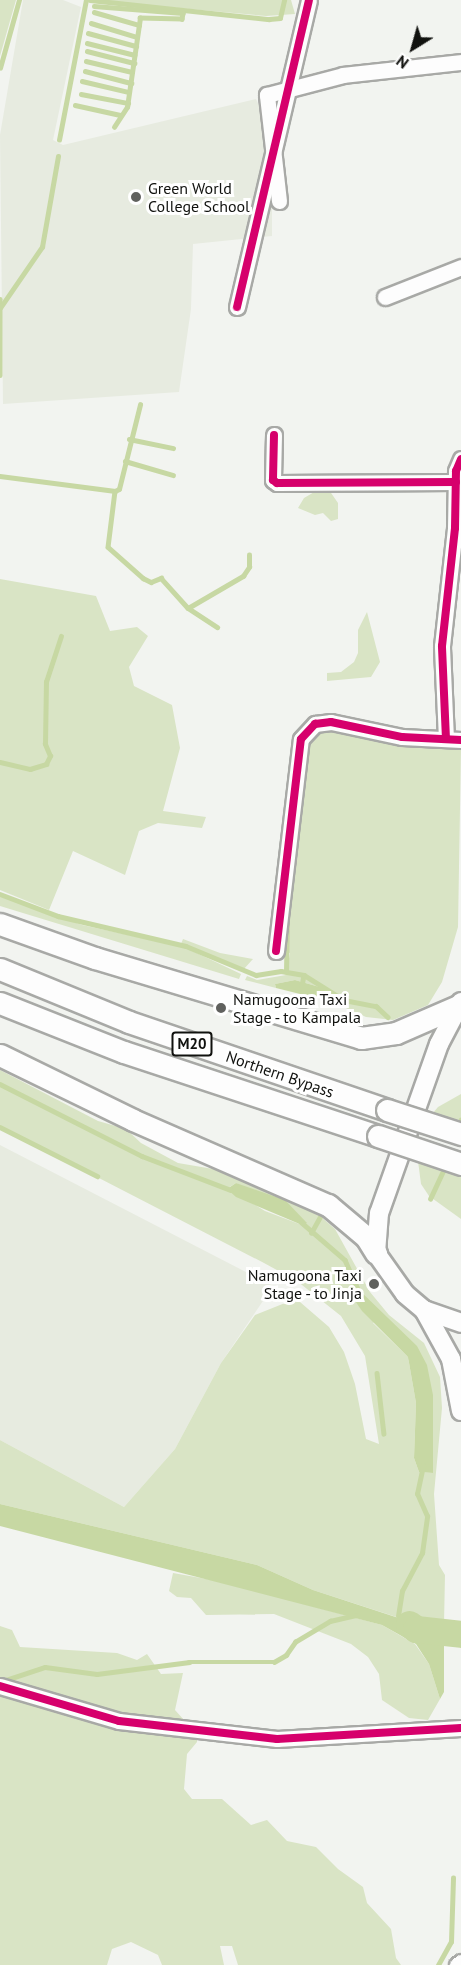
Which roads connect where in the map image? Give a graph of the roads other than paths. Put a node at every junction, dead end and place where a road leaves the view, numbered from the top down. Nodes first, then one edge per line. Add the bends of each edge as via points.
1 (309, 0) edge
2 (461, 62) edge
3 (279, 201) dead end
4 (461, 267) edge
5 (385, 297) dead end
6 (237, 307) dead end
7 (274, 435) dead end
8 (461, 459) edge
9 (456, 482) junction
10 (454, 740) edge
11 (0, 924) edge
12 (276, 951) dead end
13 (0, 969) edge
14 (0, 1003) edge
15 (459, 1004) edge
16 (0, 1055) edge
17 (461, 1134) edge
18 (461, 1164) edge
19 (376, 1252) junction
20 (424, 1310) junction
21 (461, 1323) edge
22 (461, 1411) edge
23 (0, 1686) edge
24 (461, 1728) edge
25 (461, 1962) edge
26 (457, 1965) edge

1 - 6 street
2 - 3 street via 343,75 267,96
4 - 5 street
7 - 9 street via 273,480 277,483
8 - 9 street
9 - 10 street via 442,646
10 - 12 street via 402,737 331,722 315,724 301,739
11 - 15 highway via 96,958 361,1038 396,1033
13 - 17 highway, Northern Bypass / M20, bridge via 129,1022
14 - 18 highway, Northern Bypass / M20, bridge via 124,1052
15 - 19 main road via 429,1071 379,1213
16 - 19 highway via 133,1120 328,1205 366,1237
19 - 20 main road via 405,1294
20 - 21 main road
20 - 22 main road via 451,1359
23 - 24 street via 119,1722 277,1739
25 - 26 street

